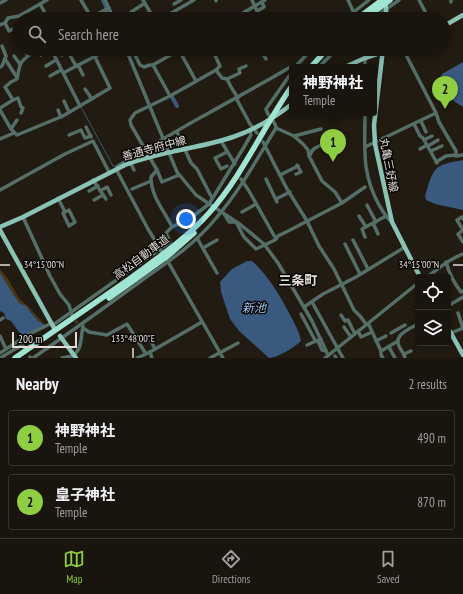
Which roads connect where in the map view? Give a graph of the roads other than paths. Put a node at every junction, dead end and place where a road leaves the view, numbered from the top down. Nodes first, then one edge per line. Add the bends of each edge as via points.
1 (6, 0) edge
2 (47, 0) edge
3 (81, 0) edge
4 (105, 0) edge
5 (181, 0) edge
6 (194, 0) edge
7 (252, 0) edge
8 (348, 0) edge
9 (369, 0) edge
10 (390, 0) edge
11 (399, 0) edge
12 (419, 0) edge
13 (264, 1) edge
14 (144, 2) edge
15 (186, 2) edge
16 (0, 3) edge
17 (384, 3) edge
18 (40, 4) junction
19 (174, 4) dead end
20 (255, 6) junction
21 (107, 9) junction
22 (246, 11) edge
23 (26, 12) edge
24 (45, 12) edge
25 (87, 12) edge
26 (101, 12) edge
27 (108, 12) edge
28 (109, 12) edge
29 (131, 12) dead end
30 (150, 12) edge
31 (171, 12) edge
32 (354, 12) edge
33 (358, 12) edge
34 (362, 12) edge
35 (373, 12) edge
36 (377, 12) edge
37 (425, 12) edge
38 (463, 15) edge
39 (12, 17) edge
40 (5, 22) junction
41 (451, 22) edge
42 (0, 25) edge
43 (12, 30) edge
44 (2, 46) dead end
45 (14, 56) dead end
46 (28, 56) edge
47 (54, 56) edge
48 (71, 56) edge
49 (129, 56) edge
50 (136, 56) edge
51 (168, 56) edge
52 (181, 56) edge
53 (215, 56) edge
54 (264, 56) edge
55 (314, 56) edge
56 (321, 56) edge
57 (329, 56) edge
58 (370, 56) edge
59 (382, 56) edge
60 (407, 56) edge
61 (95, 57) joint
62 (365, 58) junction
63 (5, 59) junction
64 (266, 59) dead end
65 (56, 60) junction
66 (20, 64) junction
67 (303, 64) edge
68 (314, 64) edge
69 (322, 64) edge
70 (352, 64) edge
71 (364, 64) edge
72 (77, 65) junction
73 (153, 65) junction
74 (46, 66) dead end
75 (246, 66) dead end
76 (0, 67) edge
77 (289, 68) edge
78 (216, 70) junction
79 (62, 72) junction
80 (50, 76) dead end
81 (83, 76) dead end
82 (289, 76) edge
83 (17, 77) junction
84 (227, 79) junction
85 (196, 81) junction
86 (85, 89) dead end
87 (289, 91) edge
88 (289, 94) edge
89 (170, 96) junction
90 (237, 98) junction
91 (92, 99) junction
92 (13, 100) junction
93 (377, 100) edge
94 (64, 101) dead end
95 (80, 106) junction
96 (289, 106) edge
97 (150, 107) junction
98 (0, 109) edge
99 (58, 110) dead end
100 (276, 111) junction
101 (69, 112) junction
102 (21, 113) dead end
103 (436, 113) junction
104 (365, 116) edge
105 (375, 116) edge
106 (61, 117) junction
107 (272, 119) junction
108 (17, 120) dead end
109 (421, 121) junction
110 (414, 124) junction
111 (86, 127) dead end
112 (276, 128) junction
113 (11, 129) junction
114 (252, 129) junction
115 (321, 129) dead end
116 (177, 132) junction
117 (426, 132) dead end
118 (14, 133) junction
119 (257, 133) dead end
120 (69, 135) dead end
121 (91, 136) junction
122 (294, 136) junction
123 (432, 136) dead end
124 (0, 139) edge
125 (163, 140) junction
126 (220, 140) junction
127 (424, 140) junction
128 (93, 141) junction
129 (375, 142) junction
130 (327, 143) dead end
131 (264, 144) junction
132 (427, 145) junction
133 (365, 147) junction
134 (145, 149) junction
135 (184, 149) junction
136 (420, 149) dead end
137 (431, 151) junction
138 (168, 152) junction
139 (227, 152) junction
140 (456, 155) junction
141 (309, 156) junction
142 (463, 156) edge
143 (149, 157) junction
144 (130, 162) junction
145 (227, 166) dead end
146 (235, 166) junction
147 (116, 169) junction
148 (276, 169) junction
149 (134, 170) dead end
150 (157, 170) junction
151 (272, 171) dead end
152 (109, 172) junction
153 (296, 174) dead end
154 (179, 175) junction
155 (280, 175) junction
156 (266, 179) dead end
157 (93, 180) junction
158 (151, 181) junction
159 (242, 181) junction
160 (98, 186) junction
161 (365, 187) dead end
162 (132, 189) dead end
163 (0, 190) edge
164 (100, 190) junction
165 (89, 191) dead end
166 (290, 192) junction
167 (103, 195) junction
168 (111, 195) dead end
169 (58, 198) junction
170 (212, 198) junction
171 (106, 199) dead end
172 (94, 200) dead end
173 (342, 203) junction
174 (256, 204) junction
175 (367, 205) dead end
176 (211, 209) junction
177 (220, 209) junction
178 (65, 212) dead end
179 (242, 212) dead end
180 (359, 216) dead end
181 (386, 216) junction
182 (23, 217) junction
183 (463, 219) edge
184 (307, 221) junction
185 (362, 221) junction
186 (236, 222) junction
187 (392, 222) junction
188 (374, 223) junction
189 (358, 224) dead end
190 (172, 227) junction
191 (366, 227) junction
192 (0, 228) edge
193 (271, 228) junction
194 (266, 230) dead end
195 (463, 230) edge
196 (274, 234) junction
197 (378, 234) dead end
198 (270, 237) dead end
199 (365, 237) dead end
200 (197, 238) junction
201 (174, 239) dead end
202 (276, 239) junction
203 (217, 240) dead end
204 (353, 240) dead end
205 (170, 242) junction
206 (463, 242) edge
207 (345, 244) dead end
208 (264, 245) junction
209 (406, 247) junction
210 (203, 248) junction
211 (161, 250) junction
212 (359, 251) junction
213 (349, 253) junction
214 (463, 254) edge
215 (167, 260) junction
216 (446, 262) junction
217 (368, 269) junction
218 (217, 273) dead end
219 (360, 274) junction
220 (419, 274) edge
221 (432, 274) edge
222 (342, 284) junction
223 (415, 285) edge
224 (462, 292) edge
225 (463, 297) edge
226 (312, 302) junction
227 (451, 304) edge
228 (304, 307) junction
229 (458, 313) dead end
230 (71, 314) junction
231 (301, 314) dead end
232 (341, 314) dead end
233 (202, 322) junction
234 (79, 324) junction
235 (366, 324) junction
236 (53, 325) junction
237 (405, 325) dead end
238 (415, 326) edge
239 (344, 327) dead end
240 (82, 328) junction
241 (463, 328) edge
242 (399, 329) junction
243 (116, 330) junction
244 (358, 331) junction
245 (372, 332) junction
246 (451, 333) joint
247 (118, 334) dead end
248 (354, 334) junction
249 (391, 334) dead end
250 (402, 334) junction
251 (0, 336) edge
252 (386, 336) dead end
253 (60, 337) junction
254 (350, 337) junction
255 (20, 340) junction
256 (318, 340) junction
257 (151, 341) dead end
258 (376, 341) junction
259 (398, 341) junction
260 (238, 343) dead end
261 (307, 345) dead end
262 (389, 346) junction
263 (337, 348) junction
264 (155, 349) junction
265 (6, 350) junction
266 (381, 351) junction
267 (411, 351) dead end
268 (220, 352) junction
269 (148, 353) junction
270 (1, 355) edge
271 (326, 355) edge
272 (463, 355) edge
273 (75, 356) edge
274 (393, 356) edge
275 (405, 356) edge
276 (16, 358) edge
277 (22, 358) edge
278 (32, 358) edge
279 (62, 358) edge
280 (137, 358) edge
281 (152, 358) edge
282 (210, 358) edge
283 (223, 358) edge
284 (343, 358) edge
285 (383, 358) edge

1 - 16 street
2 - 18 street
3 - 25 street
4 - 21 street
5 - 19 street
6 - 15 street
7 - 20 street
8 - 32 street
9 - 33 street
10 - 17 highway
11 - 17 street
12 - 37 street
13 - 20 street
14 - 29 street
14 - 30 street
15 - 31 street
17 - 34 highway
17 - 35 highway
17 - 36 street
18 - 23 street
18 - 24 street
20 - 22 street
21 - 26 street
21 - 27 street
21 - 28 street
38 - 41 main road
39 - 40 street
40 - 42 street
40 - 43 street via 9,31
44 - 63 street
45 - 66 street
46 - 66 street
47 - 65 street
48 - 72 street
49 - 97 street
50 - 73 street via 142,67
51 - 73 street
52 - 85 street
53 - 78 street via 220,66
54 - 64 street
55 - 67 highway
56 - 68 highway
57 - 69 street
58 - 62 main road
59 - 93 main road, 丸亀三好線
60 - 103 street
61 - 72 street
61 - 91 street via 110,88
62 - 70 main road
62 - 71 street
63 - 76 street
63 - 83 street
65 - 74 street
65 - 79 street
66 - 83 street
72 - 79 street
72 - 81 street
73 - 89 street
75 - 84 street via 239,69 240,73
77 - 90 street
78 - 84 street via 222,78
78 - 85 street
79 - 80 street
79 - 95 street
82 - 107 street via 266,109
83 - 92 street via 5,87
84 - 90 street
85 - 89 street
86 - 91 street
87 - 100 highway, 高松自動車道
88 - 100 highway, 高松自動車道
89 - 97 street
90 - 114 street
90 - 116 street
91 - 95 street
92 - 98 street
92 - 102 street via 18,98 23,108
94 - 101 street
95 - 101 street
96 - 107 main road, 善通寺府中線
97 - 125 street
97 - 134 street via 135,113 130,120
98 - 113 street
99 - 106 street
100 - 177 highway, 高松自動車道
101 - 106 street
103 - 109 street
103 - 140 street
104 - 133 street
105 - 129 main road, 丸亀三好線
106 - 118 street via 19,135
107 - 112 street
107 - 114 main road, 善通寺府中線
108 - 113 street
109 - 110 street
109 - 117 street
110 - 127 street
110 - 129 street
111 - 121 street
112 - 122 street
112 - 131 street
113 - 118 street
114 - 119 street
114 - 126 main road, 善通寺府中線
114 - 146 street
115 - 122 street
116 - 125 street
116 - 135 street
118 - 124 street
120 - 121 street via 80,130 85,138
121 - 128 street
122 - 141 street via 308,150
123 - 127 street
125 - 134 street
125 - 138 street
126 - 135 main road, 善通寺府中線
126 - 139 street
127 - 132 street
128 - 152 street
128 - 163 street
129 - 133 street
129 - 187 main road, 丸亀三好線
130 - 141 street via 313,150
131 - 148 street
131 - 159 street
132 - 136 street
132 - 137 street
132 - 137 street via 437,141 440,147
133 - 181 street via 368,182
134 - 143 street
134 - 147 street
135 - 138 main road, 善通寺府中線
135 - 170 street
137 - 140 street via 437,163 446,156
138 - 143 main road, 善通寺府中線
138 - 154 street
139 - 145 street via 215,158 221,169
139 - 146 street
140 - 142 street
141 - 173 street via 322,181 335,192
143 - 144 main road, 善通寺府中線
143 - 150 street
144 - 147 main road, 善通寺府中線
144 - 149 street
146 - 170 street
147 - 152 main road, 善通寺府中線
147 - 211 street
148 - 151 street
148 - 155 street
150 - 154 street via 162,182
150 - 158 street
152 - 157 main road, 善通寺府中線
153 - 155 street via 301,172 298,165
154 - 176 street
155 - 166 street
156 - 166 street via 277,200
157 - 160 street
157 - 169 main road, 善通寺府中線
158 - 162 street
158 - 190 street via 154,196
159 - 174 street
159 - 177 street
160 - 164 street
160 - 165 street
161 - 173 street
164 - 167 street
164 - 168 street via 106,187
166 - 184 street
167 - 171 street
167 - 172 street
169 - 178 street
169 - 182 main road, 善通寺府中線
170 - 176 street
173 - 184 street
174 - 179 street
174 - 193 street
175 - 188 street
176 - 177 highway, 高松自動車道
176 - 177 street
176 - 190 street
176 - 276 highway, 高松自動車道 via 191,231 168,250
176 - 277 highway, 高松自動車道 via 189,238 165,258
177 - 186 street
177 - 200 street
180 - 185 street
181 - 187 street
181 - 188 street
182 - 192 main road, 善通寺府中線
182 - 230 street
183 - 195 street via 462,217 457,220
184 - 202 street
184 - 222 street
185 - 189 street
185 - 191 street
186 - 208 street
186 - 208 street via 244,237 256,249
187 - 209 main road, 丸亀三好線
188 - 191 street
188 - 197 street
190 - 205 street via 166,232
191 - 199 street via 362,230
192 - 236 main road
193 - 194 street
193 - 196 street
195 - 206 street via 458,234
196 - 198 street
196 - 202 street
200 - 210 street
200 - 215 street
201 - 205 street
202 - 208 street
203 - 210 street
204 - 212 street
205 - 211 street
207 - 213 street
208 - 228 street via 278,263
209 - 217 street
209 - 220 main road, 丸亀三好線
210 - 218 street
211 - 230 street
212 - 213 street
212 - 217 street
213 - 219 street
214 - 216 street
215 - 233 street
215 - 234 street
216 - 221 street
216 - 224 street
217 - 219 street
219 - 222 street
222 - 226 street
222 - 235 street via 354,310
223 - 235 street
224 - 225 street
225 - 227 street
226 - 228 street
226 - 263 street
228 - 256 street
229 - 241 street
230 - 236 street
231 - 256 street
232 - 248 street via 345,321 348,320
233 - 264 street
233 - 268 street
234 - 240 street
234 - 253 street
235 - 244 street
235 - 245 street
236 - 255 street
237 - 242 street
238 - 250 street
239 - 254 street
240 - 243 street via 107,335
240 - 273 street
241 - 246 street
242 - 249 street
242 - 250 street
243 - 247 street
243 - 269 street via 127,324
244 - 245 street via 361,336
244 - 248 street
245 - 258 street
246 - 272 main road
248 - 254 street
250 - 259 street
251 - 265 street
252 - 258 street
253 - 273 main road
253 - 278 street
254 - 263 street
255 - 265 street
255 - 270 street via 23,346
256 - 261 street
256 - 271 street
257 - 264 street
258 - 266 street
259 - 262 street
259 - 275 street
260 - 268 street
262 - 266 street
262 - 274 street
263 - 271 street
263 - 284 street
264 - 269 street
265 - 270 street
266 - 285 street
267 - 275 street
268 - 282 street
268 - 283 street
269 - 280 street
269 - 281 street
273 - 279 street

